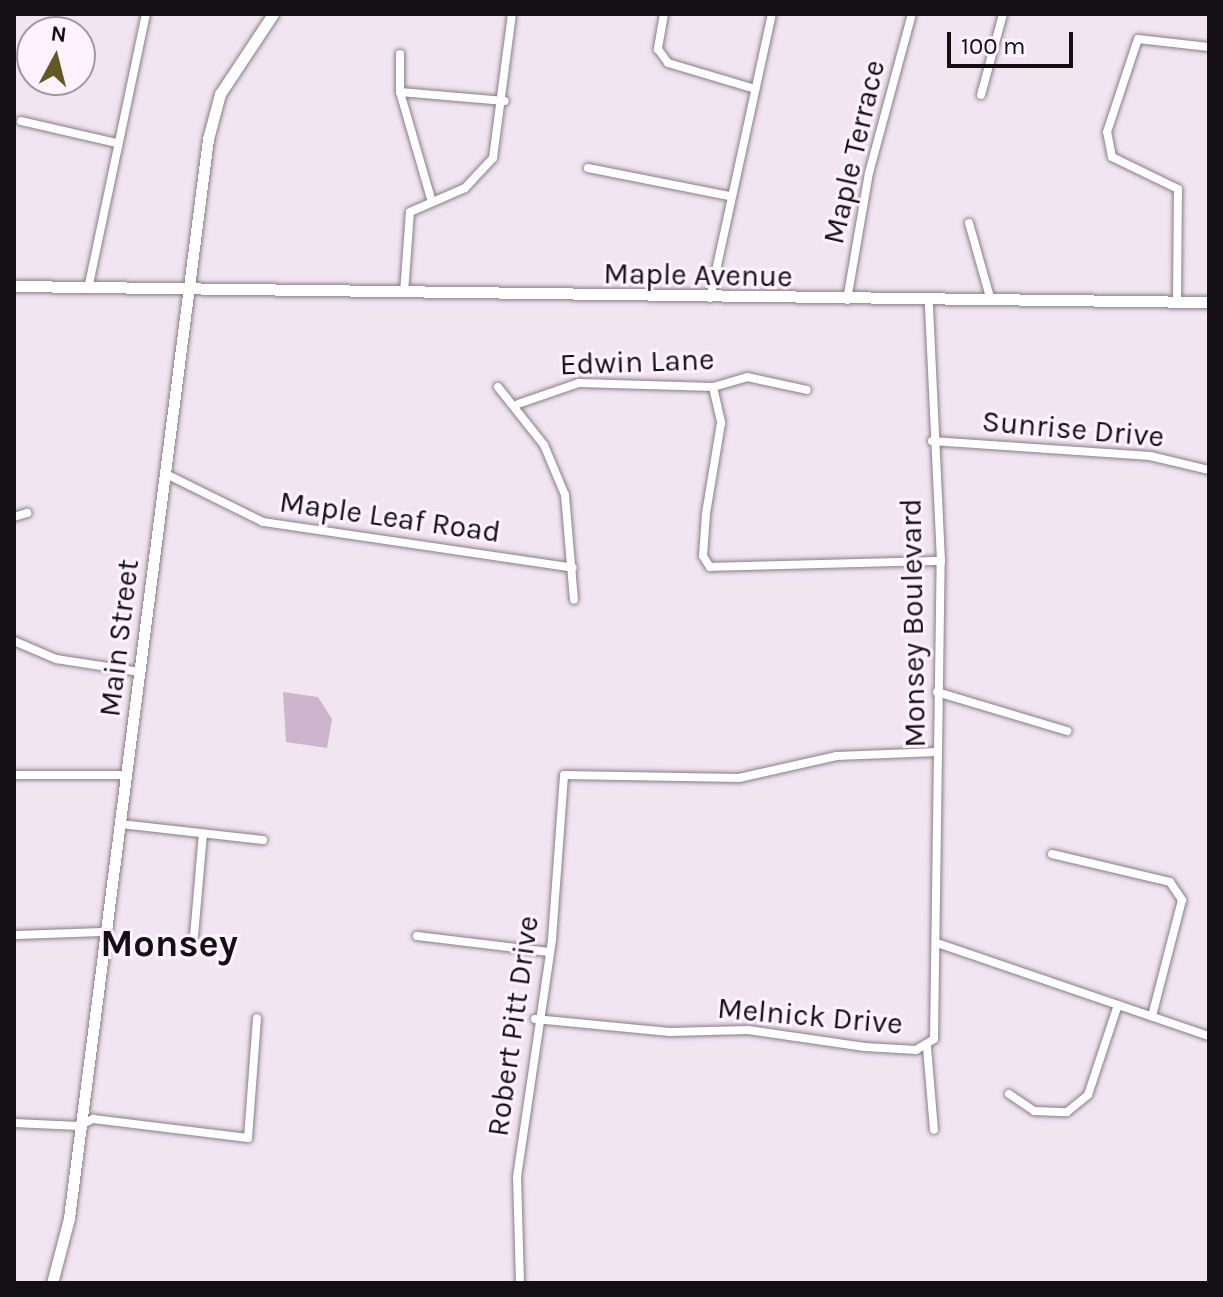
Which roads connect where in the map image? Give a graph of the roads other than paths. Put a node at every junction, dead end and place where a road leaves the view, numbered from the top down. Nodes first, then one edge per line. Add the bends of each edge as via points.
1 (146, 14) edge
2 (273, 14) edge
3 (512, 14) edge
4 (664, 14) edge
5 (772, 14) edge
6 (912, 14) edge
7 (1003, 14) edge
8 (1209, 47) edge
9 (400, 54) dead end
10 (755, 89) junction
11 (400, 92) junction
12 (981, 95) dead end
13 (505, 101) junction
14 (21, 121) dead end
15 (116, 143) junction
16 (588, 168) dead end
17 (729, 196) junction
18 (431, 199) junction
19 (969, 223) dead end
20 (14, 286) edge
21 (88, 289) junction
22 (186, 291) junction
23 (404, 294) junction
24 (710, 299) junction
25 (1177, 300) junction
26 (847, 301) junction
27 (991, 301) junction
28 (929, 302) junction
29 (1209, 302) edge
30 (498, 387) dead end
31 (713, 387) junction
32 (807, 390) dead end
33 (518, 404) junction
34 (932, 441) junction
35 (1209, 470) edge
36 (164, 473) junction
37 (27, 513) dead end
38 (14, 517) edge
39 (941, 561) junction
40 (573, 568) junction
41 (574, 600) dead end
42 (14, 641) edge
43 (140, 672) junction
44 (937, 692) junction
45 (1067, 731) dead end
46 (937, 752) junction
47 (14, 775) edge
48 (126, 775) junction
49 (120, 824) junction
50 (203, 834) junction
51 (263, 840) dead end
52 (1052, 854) dead end
53 (105, 932) junction
54 (14, 935) edge
55 (194, 936) dead end
56 (417, 936) dead end
57 (940, 944) junction
58 (549, 952) junction
59 (1118, 1005) junction
60 (1152, 1016) junction
61 (257, 1018) dead end
62 (535, 1019) junction
63 (1209, 1036) edge
64 (927, 1047) junction
65 (1009, 1094) dead end
66 (14, 1123) edge
67 (79, 1126) junction
68 (934, 1130) dead end
69 (52, 1283) edge
70 (520, 1283) edge

1 - 15 street
2 - 22 main road, Main Street via 213,114
3 - 13 street
4 - 10 street via 658,49 668,63
5 - 10 street
6 - 26 street, Maple Terrace via 869,173
7 - 12 street
8 - 25 street via 1138,39 1107,132 1112,157 1178,189
9 - 11 street
10 - 17 street
11 - 13 street
11 - 18 street
13 - 18 street via 500,139 483,172 465,188
14 - 15 street
15 - 21 street
16 - 17 street
17 - 24 street
18 - 23 street via 408,218
19 - 27 street
20 - 21 main road, Maple Avenue
21 - 22 main road, Maple Avenue
22 - 23 main road, Maple Avenue
22 - 36 main road, Main Street
23 - 24 main road, Maple Avenue
24 - 26 main road, Maple Avenue
25 - 27 main road, Maple Avenue
25 - 29 main road, Maple Avenue
26 - 28 main road, Maple Avenue
27 - 28 main road, Maple Avenue
28 - 34 street, Monsey Boulevard
30 - 33 street
31 - 32 street, Edwin Lane via 747,377
31 - 33 street, Edwin Lane via 579,383
31 - 39 street via 721,423 706,514 703,556 710,567
33 - 40 street via 565,495
34 - 35 street, Sunrise Drive via 1150,456
34 - 39 street, Monsey Boulevard
36 - 40 street, Maple Leaf Road via 263,522
36 - 43 main road, Main Street
37 - 38 street
39 - 44 street, Monsey Boulevard
40 - 41 street
42 - 43 street via 56,659
43 - 48 main road, Main Street
44 - 45 street
44 - 46 street, Monsey Boulevard
46 - 57 street, Monsey Boulevard
46 - 58 street, Robert Pitt Drive via 837,756 739,778 564,775
47 - 48 street
48 - 49 main road, Main Street
49 - 50 street
49 - 53 main road, Main Street
50 - 51 street
50 - 55 street
52 - 60 street via 1170,882 1182,900
53 - 54 street
53 - 67 main road, Main Street
56 - 58 street
57 - 59 street
57 - 64 street, Melnick Drive via 938,1023
58 - 62 street, Robert Pitt Drive
59 - 60 street
59 - 65 street via 1088,1095 1067,1112 1034,1111
60 - 63 street
61 - 67 street via 248,1138 93,1119
62 - 64 street, Melnick Drive
62 - 70 street, Robert Pitt Drive via 517,1177
64 - 68 street
66 - 67 street
67 - 69 main road, Main Street via 67,1228

